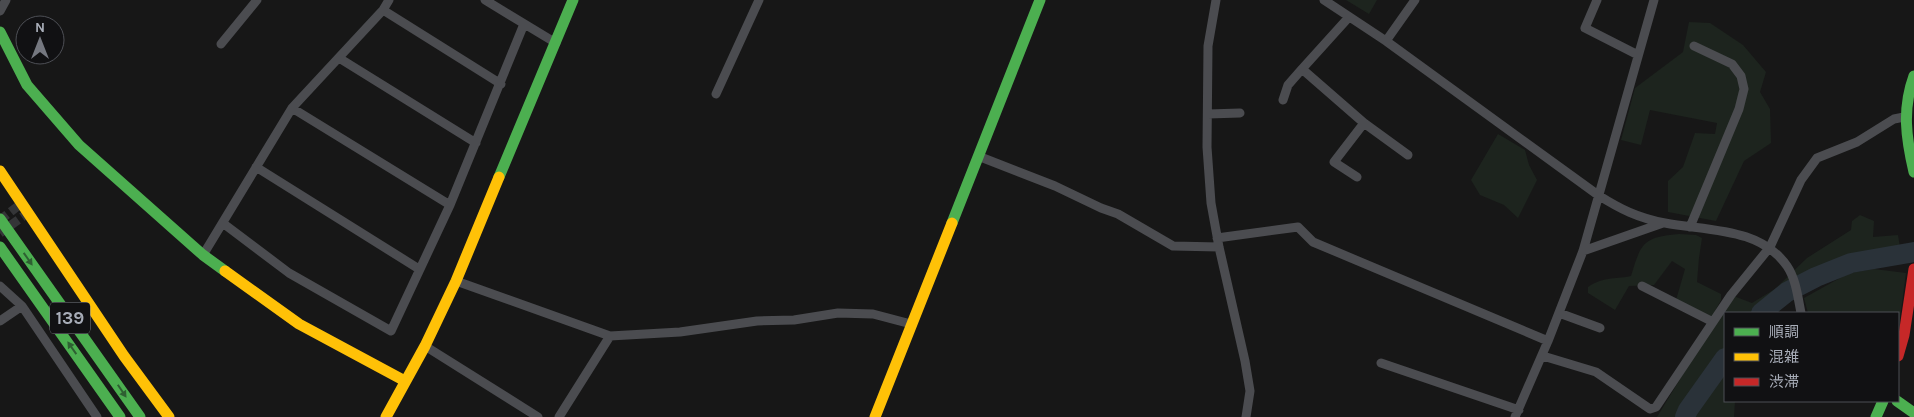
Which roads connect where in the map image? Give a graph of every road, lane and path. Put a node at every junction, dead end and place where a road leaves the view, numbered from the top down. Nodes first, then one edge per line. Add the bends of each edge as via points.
1 (6, 0) edge
2 (257, 0) edge
3 (388, 0) edge
4 (487, 0) edge
5 (573, 0) edge
6 (759, 0) edge
7 (1040, 0) edge
8 (1216, 0) edge
9 (1324, 0) edge
10 (1415, 0) edge
11 (1597, 0) edge
12 (1654, 0) edge
13 (383, 10) junction
14 (0, 11) edge
15 (1349, 17) junction
16 (524, 24) junction
17 (0, 32) edge
18 (1386, 40) junction
19 (556, 43) junction
20 (221, 44) dead end
21 (1694, 46) dead end
22 (1638, 55) junction
23 (339, 58) junction
24 (1302, 69) junction
25 (1914, 76) edge
26 (501, 84) junction
27 (716, 94) dead end
28 (1283, 100) dead end
29 (292, 108) junction
30 (1240, 113) dead end
31 (1208, 114) junction
32 (1904, 117) junction
33 (1364, 123) junction
34 (476, 143) junction
35 (1408, 155) dead end
36 (978, 156) junction
37 (256, 168) junction
38 (0, 171) edge
39 (1914, 172) edge
40 (1357, 177) dead end
41 (1598, 196) junction
42 (450, 205) junction
43 (0, 219) edge
44 (1664, 223) junction
45 (224, 224) junction
46 (1690, 227) junction
47 (1218, 242) junction
48 (0, 247) edge
49 (1770, 247) junction
50 (1583, 251) junction
51 (203, 255) junction
52 (419, 270) junction
53 (1914, 274) edge
54 (456, 281) junction
55 (0, 286) edge
56 (1642, 286) dead end
57 (22, 306) junction
58 (1801, 312) edge
59 (1559, 313) junction
60 (0, 322) edge
61 (1713, 322) junction
62 (911, 324) junction
63 (1600, 328) dead end
64 (610, 336) junction
65 (1548, 341) junction
66 (425, 346) junction
67 (1899, 352) edge
68 (1542, 356) junction
69 (1381, 363) dead end
70 (405, 380) junction
71 (1883, 402) edge
72 (1898, 402) edge
73 (1517, 413) edge
74 (1914, 413) edge
75 (97, 417) edge
76 (120, 417) edge
77 (140, 417) edge
78 (169, 417) edge
79 (386, 417) edge
80 (538, 417) edge
81 (559, 417) edge
82 (875, 417) edge
83 (1246, 417) edge
84 (1876, 417) edge

1 - 14 street
2 - 20 street
3 - 13 street
4 - 16 street
5 - 19 main road
6 - 27 street
7 - 36 main road
8 - 31 street via 1208,46
9 - 15 street
10 - 18 street
11 - 22 street via 1585,28
12 - 22 street
13 - 23 street
13 - 26 street
15 - 18 street
15 - 24 street
16 - 19 street
16 - 26 street
17 - 51 main road via 27,85 79,146
18 - 41 street
19 - 54 main road
21 - 46 street via 1732,64 1741,76 1744,89 1739,109
22 - 41 street
23 - 29 street
23 - 34 street
24 - 28 street via 1288,85
24 - 33 street
25 - 32 main road
26 - 34 street
29 - 37 street
29 - 42 street
30 - 31 street
31 - 47 street via 1211,203
32 - 39 main road
32 - 49 street via 1894,119 1857,142 1817,158 1801,180
33 - 35 street
33 - 40 street via 1334,162
34 - 42 street
36 - 47 street via 1118,214 1174,246
36 - 62 main road
37 - 45 street
37 - 52 street
38 - 78 main road via 124,356
41 - 44 street via 1628,213
41 - 50 street
42 - 52 street
43 -> 77 main road, 139
44 - 46 street
44 - 50 street
45 - 51 street
45 - 52 street via 289,273 391,330
46 - 49 street via 1745,236
47 - 65 street via 1298,226 1313,242
47 - 83 street via 1250,391
76 -> 48 main road, 139
49 - 58 street via 1789,268
49 - 61 street
50 - 59 street
51 - 70 main road via 299,324
53 - 67 main road
54 - 64 street
54 - 66 main road
55 - 57 street
56 - 61 street
57 - 60 street
57 - 75 street
59 - 63 street
59 - 65 street
61 - 68 street via 1656,407 1650,409 1596,372
62 - 64 street via 873,314 838,313 680,332
62 - 82 main road
64 - 81 street
65 - 68 street
66 - 70 main road
66 - 80 street
68 - 73 street
69 - 73 street
70 - 79 main road
71 - 84 main road
72 - 74 main road

